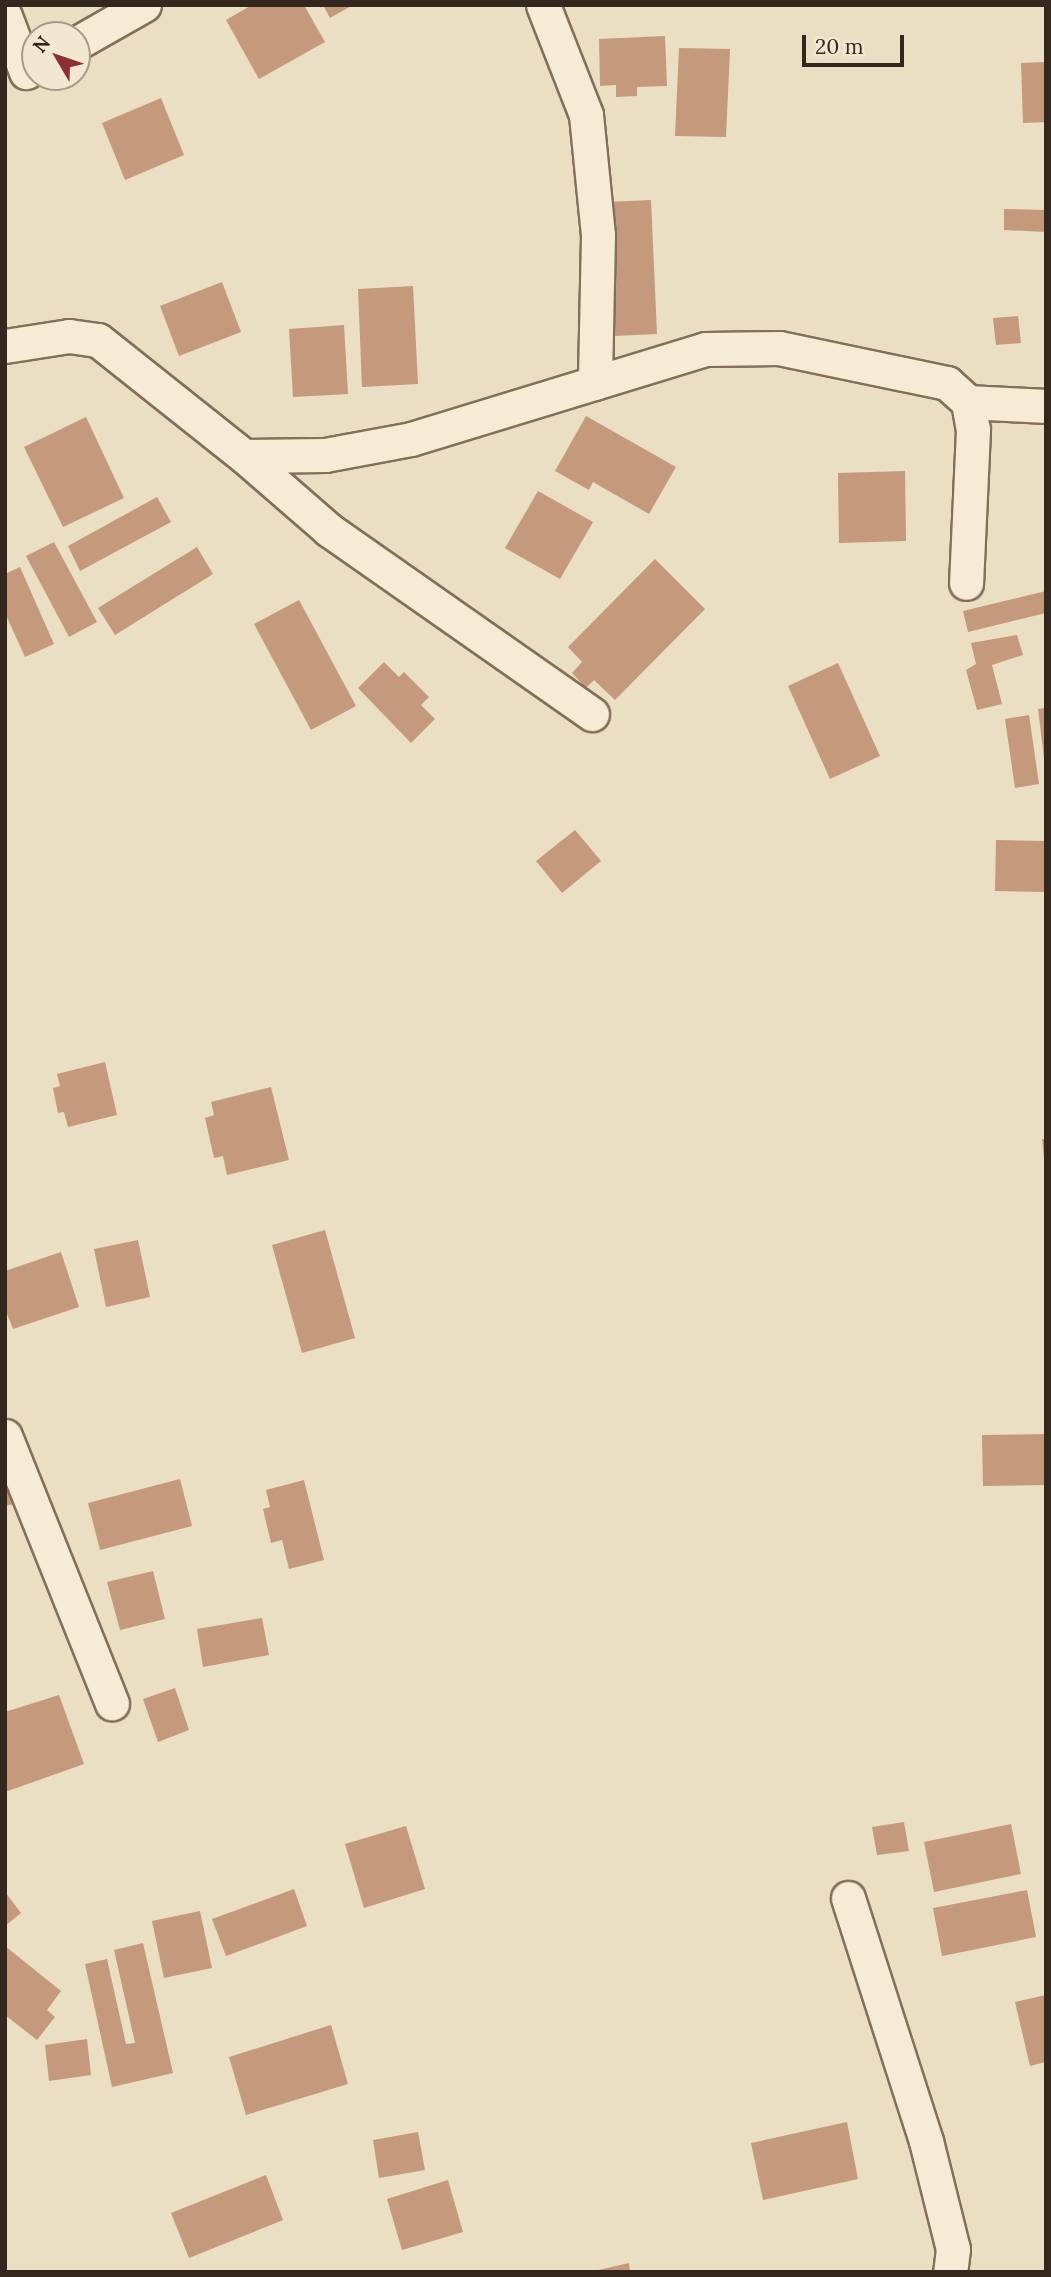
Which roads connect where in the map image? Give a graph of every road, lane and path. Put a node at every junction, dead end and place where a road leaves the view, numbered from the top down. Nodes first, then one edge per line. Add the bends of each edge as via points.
1 (144, 5) edge
2 (543, 5) edge
3 (5, 16) edge
4 (91, 35) edge
5 (21, 69) edge
6 (5, 346) edge
7 (595, 383) junction
8 (968, 402) junction
9 (1046, 406) edge
10 (244, 456) junction
11 (965, 583) dead end
12 (592, 714) dead end
13 (5, 1436) edge
14 (112, 1703) dead end
15 (848, 1898) dead end
16 (950, 2272) edge

1 - 4 street
2 - 7 street via 586,115 598,235
3 - 5 street
6 - 10 street via 68,335 98,340
7 - 8 street via 706,349 779,348 947,383
7 - 10 street via 411,439 325,455
8 - 9 street
8 - 11 street via 973,430
10 - 12 street via 329,530
13 - 14 street
15 - 16 street via 926,2141 953,2249

